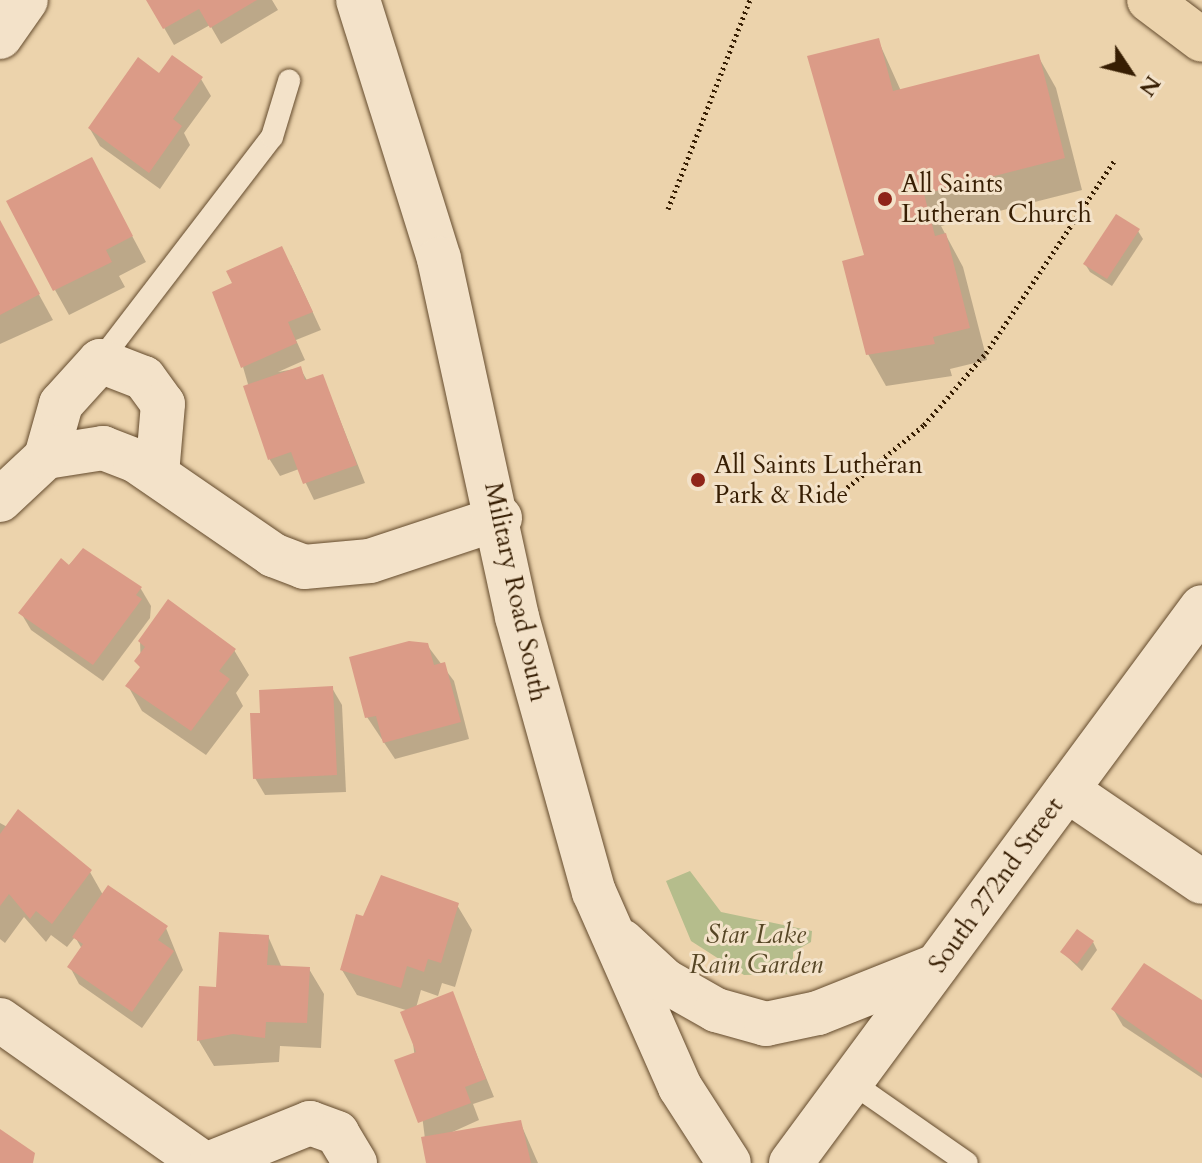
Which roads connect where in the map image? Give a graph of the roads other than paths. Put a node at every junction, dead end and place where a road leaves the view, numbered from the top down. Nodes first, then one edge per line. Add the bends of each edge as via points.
1 (26, 0) edge
2 (358, 0) edge
3 (1149, 0) edge
4 (0, 37) edge
5 (1202, 40) edge
6 (289, 81) dead end
7 (100, 361) junction
8 (46, 457) junction
9 (157, 474) junction
10 (0, 500) edge
11 (500, 518) junction
12 (1202, 607) edge
13 (1067, 790) junction
14 (1202, 882) edge
15 (611, 931) junction
16 (936, 966) junction
17 (0, 1020) edge
18 (851, 1082) junction
19 (203, 1163) edge
20 (211, 1163) edge
21 (355, 1163) edge
22 (729, 1163) edge
23 (791, 1163) edge
24 (967, 1163) edge

1 - 4 main road
2 - 11 main road, Military Road South via 439,259
3 - 5 highway
6 - 7 lane via 272,137
7 - 8 main road via 61,404
7 - 9 main road via 144,378 163,404
8 - 9 main road via 103,448
8 - 10 main road
9 - 11 main road via 273,555 304,567 370,561
11 - 15 main road, Military Road South via 544,722
12 - 13 main road, South 272nd Street
13 - 14 main road
13 - 16 main road, South 272nd Street
15 - 16 main road via 665,981 716,1010 766,1024 818,1013
15 - 22 main road, Military Road South via 680,1087
16 - 18 main road, South 272nd Street
17 - 19 main road
18 - 23 main road, South 272nd Street
18 - 24 lane
20 - 21 main road via 310,1123 337,1133

